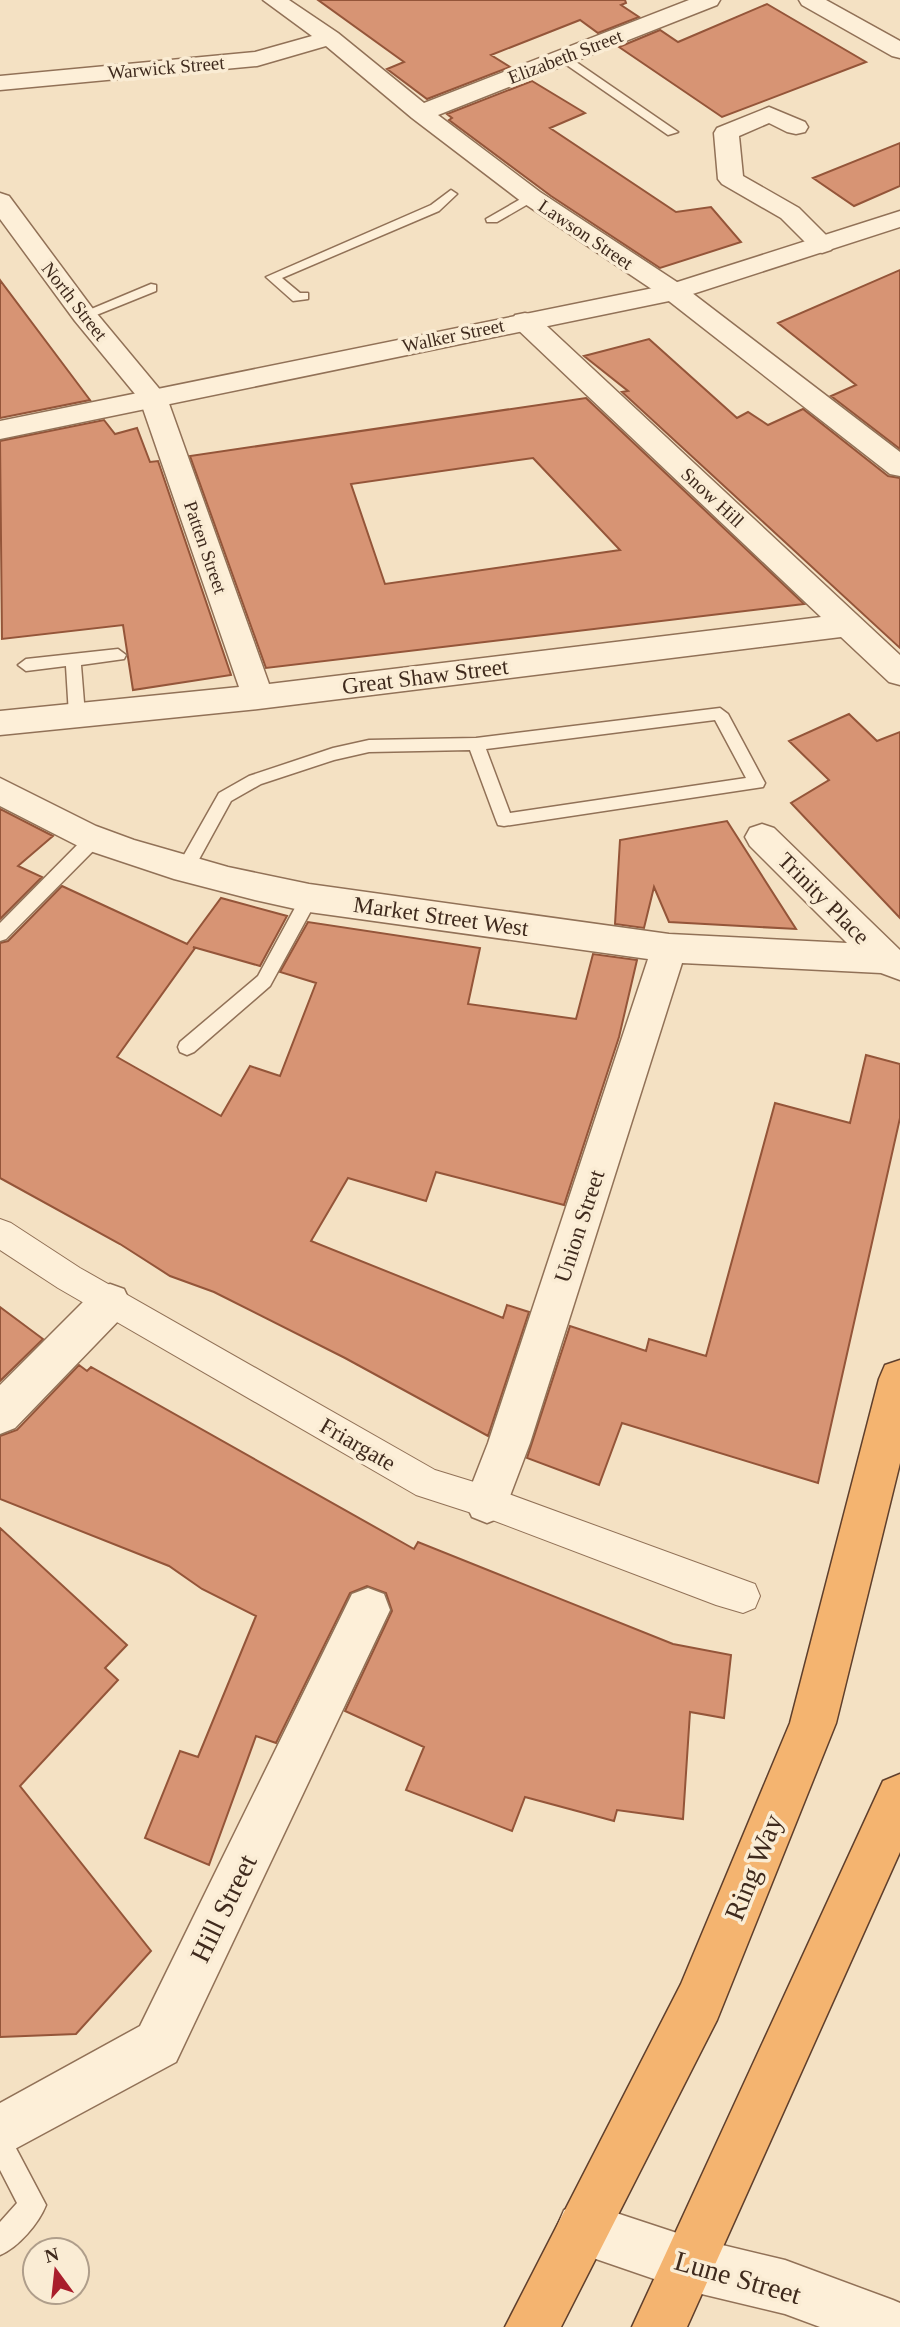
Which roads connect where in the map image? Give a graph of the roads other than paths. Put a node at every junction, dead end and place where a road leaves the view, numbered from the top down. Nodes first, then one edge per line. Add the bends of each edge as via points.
1 (274, 0) edge
2 (709, 0) edge
3 (810, 0) edge
4 (330, 38) junction
5 (900, 51) edge
6 (562, 57) junction
7 (0, 83) edge
8 (421, 113) junction
9 (796, 127) dead end
10 (672, 132) dead end
11 (451, 194) dead end
12 (531, 197) junction
13 (0, 201) edge
14 (492, 219) dead end
15 (900, 219) edge
16 (822, 245) junction
17 (151, 288) dead end
18 (674, 292) junction
19 (303, 296) dead end
20 (84, 315) junction
21 (525, 321) junction
22 (153, 398) junction
23 (0, 430) edge
24 (900, 467) edge
25 (849, 625) junction
26 (118, 655) dead end
27 (73, 659) junction
28 (26, 665) dead end
29 (900, 674) edge
30 (258, 697) junction
31 (77, 715) junction
32 (0, 723) edge
33 (476, 744) junction
34 (0, 790) edge
35 (762, 836) dead end
36 (94, 839) junction
37 (185, 869) junction
38 (309, 898) junction
39 (0, 934) edge
40 (669, 948) junction
41 (893, 962) edge
42 (187, 1047) dead end
43 (0, 1233) edge
44 (110, 1302) junction
45 (900, 1379) edge
46 (0, 1414) edge
47 (486, 1502) junction
48 (743, 1596) dead end
49 (368, 1611) dead end
50 (900, 1798) edge
51 (0, 2131) edge
52 (0, 2144) edge
53 (583, 2229) junction
54 (0, 2242) edge
55 (689, 2264) junction
56 (533, 2327) edge
57 (659, 2327) edge
58 (893, 2327) edge

1 - 4 street, Lawson Street
2 - 6 street, Elizabeth Street
3 - 5 street
4 - 7 street, Warwick Street via 257,59
4 - 8 street, Lawson Street
6 - 8 street, Elizabeth Street
6 - 10 lane
8 - 12 street, Lawson Street
9 - 16 street via 769,114 726,133 731,179 790,213
11 - 19 lane via 435,208 273,277 298,298
12 - 14 lane
12 - 18 street, Lawson Street
13 - 20 street, North Street
15 - 16 street, Walker Street
16 - 18 street, Walker Street
17 - 20 lane
18 - 21 street, Walker Street
18 - 24 street, Lawson Street
20 - 22 street, North Street
21 - 22 street, Walker Street
21 - 25 street, Snow Hill
22 - 23 street, Walker Street
22 - 30 street, Patten Street
25 - 29 street, Snow Hill
25 - 30 street, Great Shaw Street
26 - 27 lane
27 - 28 lane
27 - 31 lane
30 - 31 street, Great Shaw Street
31 - 32 street, Great Shaw Street
33 - 33 lane via 720,714 757,783 504,820
33 - 37 lane via 369,746 255,780 225,797
34 - 36 street, Market Street West
35 - 41 street, Trinity Place
36 - 37 street, Market Street West
36 - 39 lane
37 - 38 street, Market Street West
38 - 40 street, Market Street West
38 - 42 lane via 264,981
40 - 41 street, Market Street West
40 - 47 street, Union Street
43 - 44 street, Friargate
44 - 46 street
44 - 47 street, Friargate via 428,1484
45 - 53 highway, Ring Way via 813,1723 699,2002
47 - 48 street, Friargate
49 - 51 street, Hill Street via 158,2045
50 - 55 highway
52 - 54 lane via 33,2205
53 - 55 street, Lune Street
53 - 56 highway, Ring Way
55 - 57 highway
55 - 58 street, Lune Street via 785,2287

